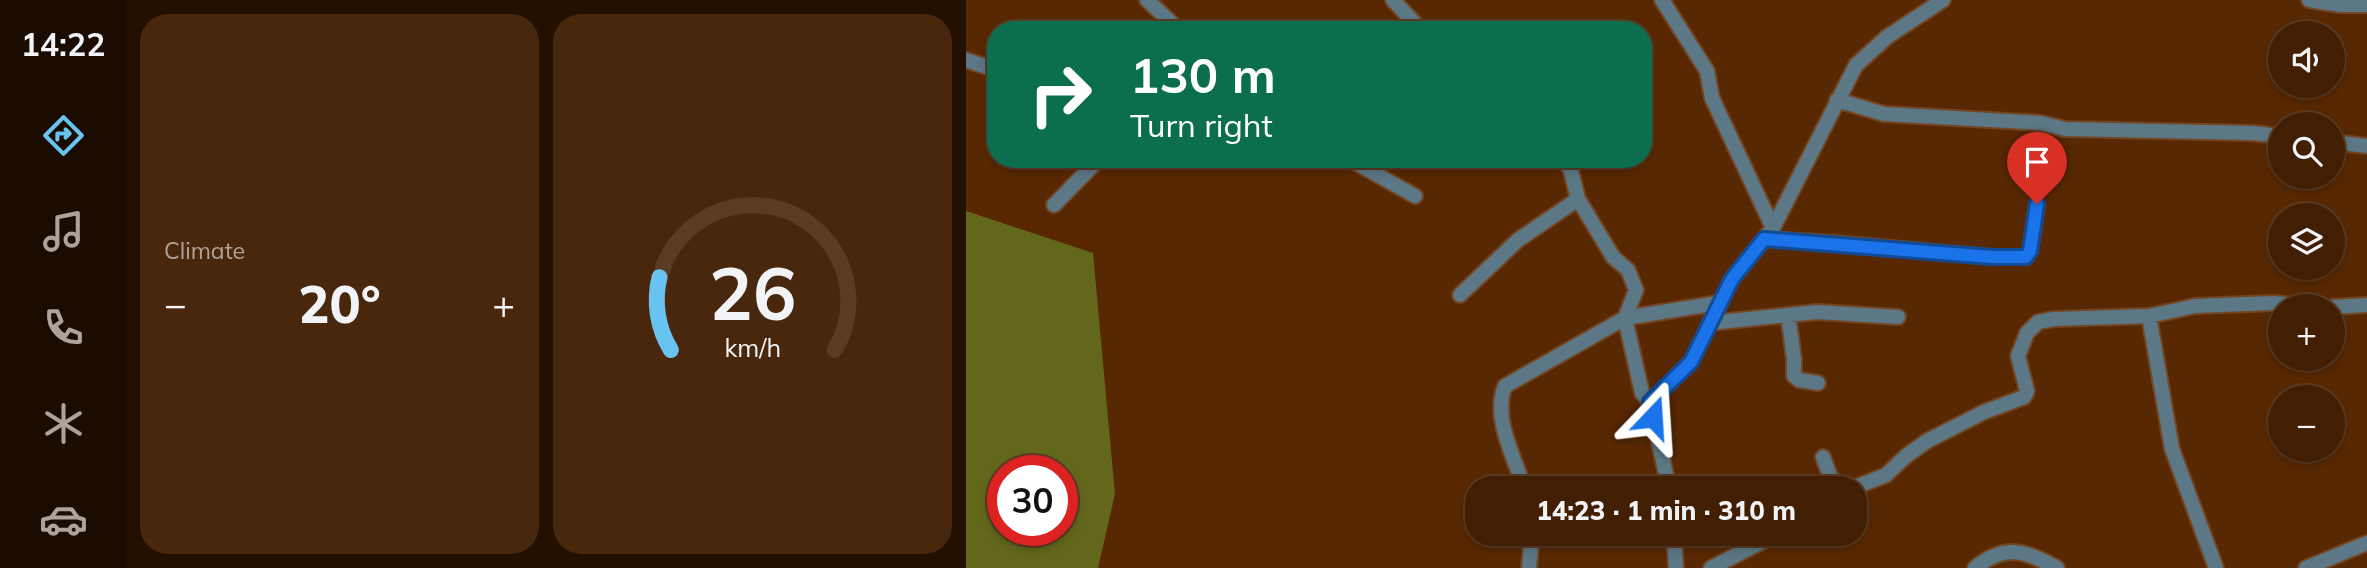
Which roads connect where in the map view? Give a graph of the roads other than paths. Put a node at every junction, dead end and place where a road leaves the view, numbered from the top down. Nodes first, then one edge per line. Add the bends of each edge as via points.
1 (1147, 0) edge
2 (1393, 0) edge
3 (1662, 0) edge
4 (1943, 0) edge
5 (2309, 0) edge
6 (2367, 5) edge
7 (1169, 21) edge
8 (1413, 21) edge
9 (966, 60) edge
10 (987, 67) edge
11 (1837, 100) junction
12 (2268, 135) edge
13 (2345, 143) edge
14 (2367, 146) edge
15 (1090, 168) edge
16 (1365, 168) edge
17 (1570, 168) edge
18 (1415, 196) dead end
19 (1578, 199) junction
20 (2037, 204) dead end
21 (1054, 205) dead end
22 (1768, 234) junction
23 (1460, 295) dead end
24 (1718, 303) junction
25 (2268, 303) edge
26 (2367, 304) edge
27 (2345, 306) edge
28 (1788, 315) junction
29 (2149, 316) junction
30 (1898, 317) dead end
31 (1625, 318) junction
32 (1710, 323) junction
33 (1818, 383) dead end
34 (1650, 402) junction
35 (1823, 457) dead end
36 (1520, 476) edge
37 (1666, 476) edge
38 (1830, 476) edge
39 (1867, 482) edge
40 (2367, 543) edge
41 (1531, 546) edge
42 (1675, 546) edge
43 (1754, 546) edge
44 (1529, 568) edge
45 (1676, 568) edge
46 (1711, 568) edge
47 (1975, 568) edge
48 (2057, 568) edge
49 (2216, 568) edge
50 (2306, 568) edge

1 - 7 street
2 - 8 street
3 - 22 street via 1707,71 1712,98
4 - 11 street via 1887,37 1856,65
5 - 6 street
9 - 10 street
11 - 12 street via 1884,114 2041,123 2065,129
11 - 22 street
13 - 14 street
15 - 21 street
16 - 18 street
17 - 19 street
19 - 23 street via 1518,240
19 - 31 street via 1613,257 1628,270 1636,290
20 - 22 street via 2026,257
22 - 24 street
24 - 31 street
24 - 32 street
25 - 29 street via 2195,306
26 - 27 street
28 - 30 street via 1817,312
28 - 32 street
28 - 33 street via 1794,376
29 - 39 street via 2038,322 2027,333 2018,356 2027,391 2024,397 1927,442 1886,475
29 - 49 street via 2172,449
31 - 34 street via 1642,393
31 - 36 street via 1505,386 1501,395 1504,428
32 - 34 street via 1691,362
34 - 37 street
35 - 38 street
40 - 50 street
41 - 44 street
42 - 45 street
43 - 46 street
47 - 48 street via 2000,552 2027,554

